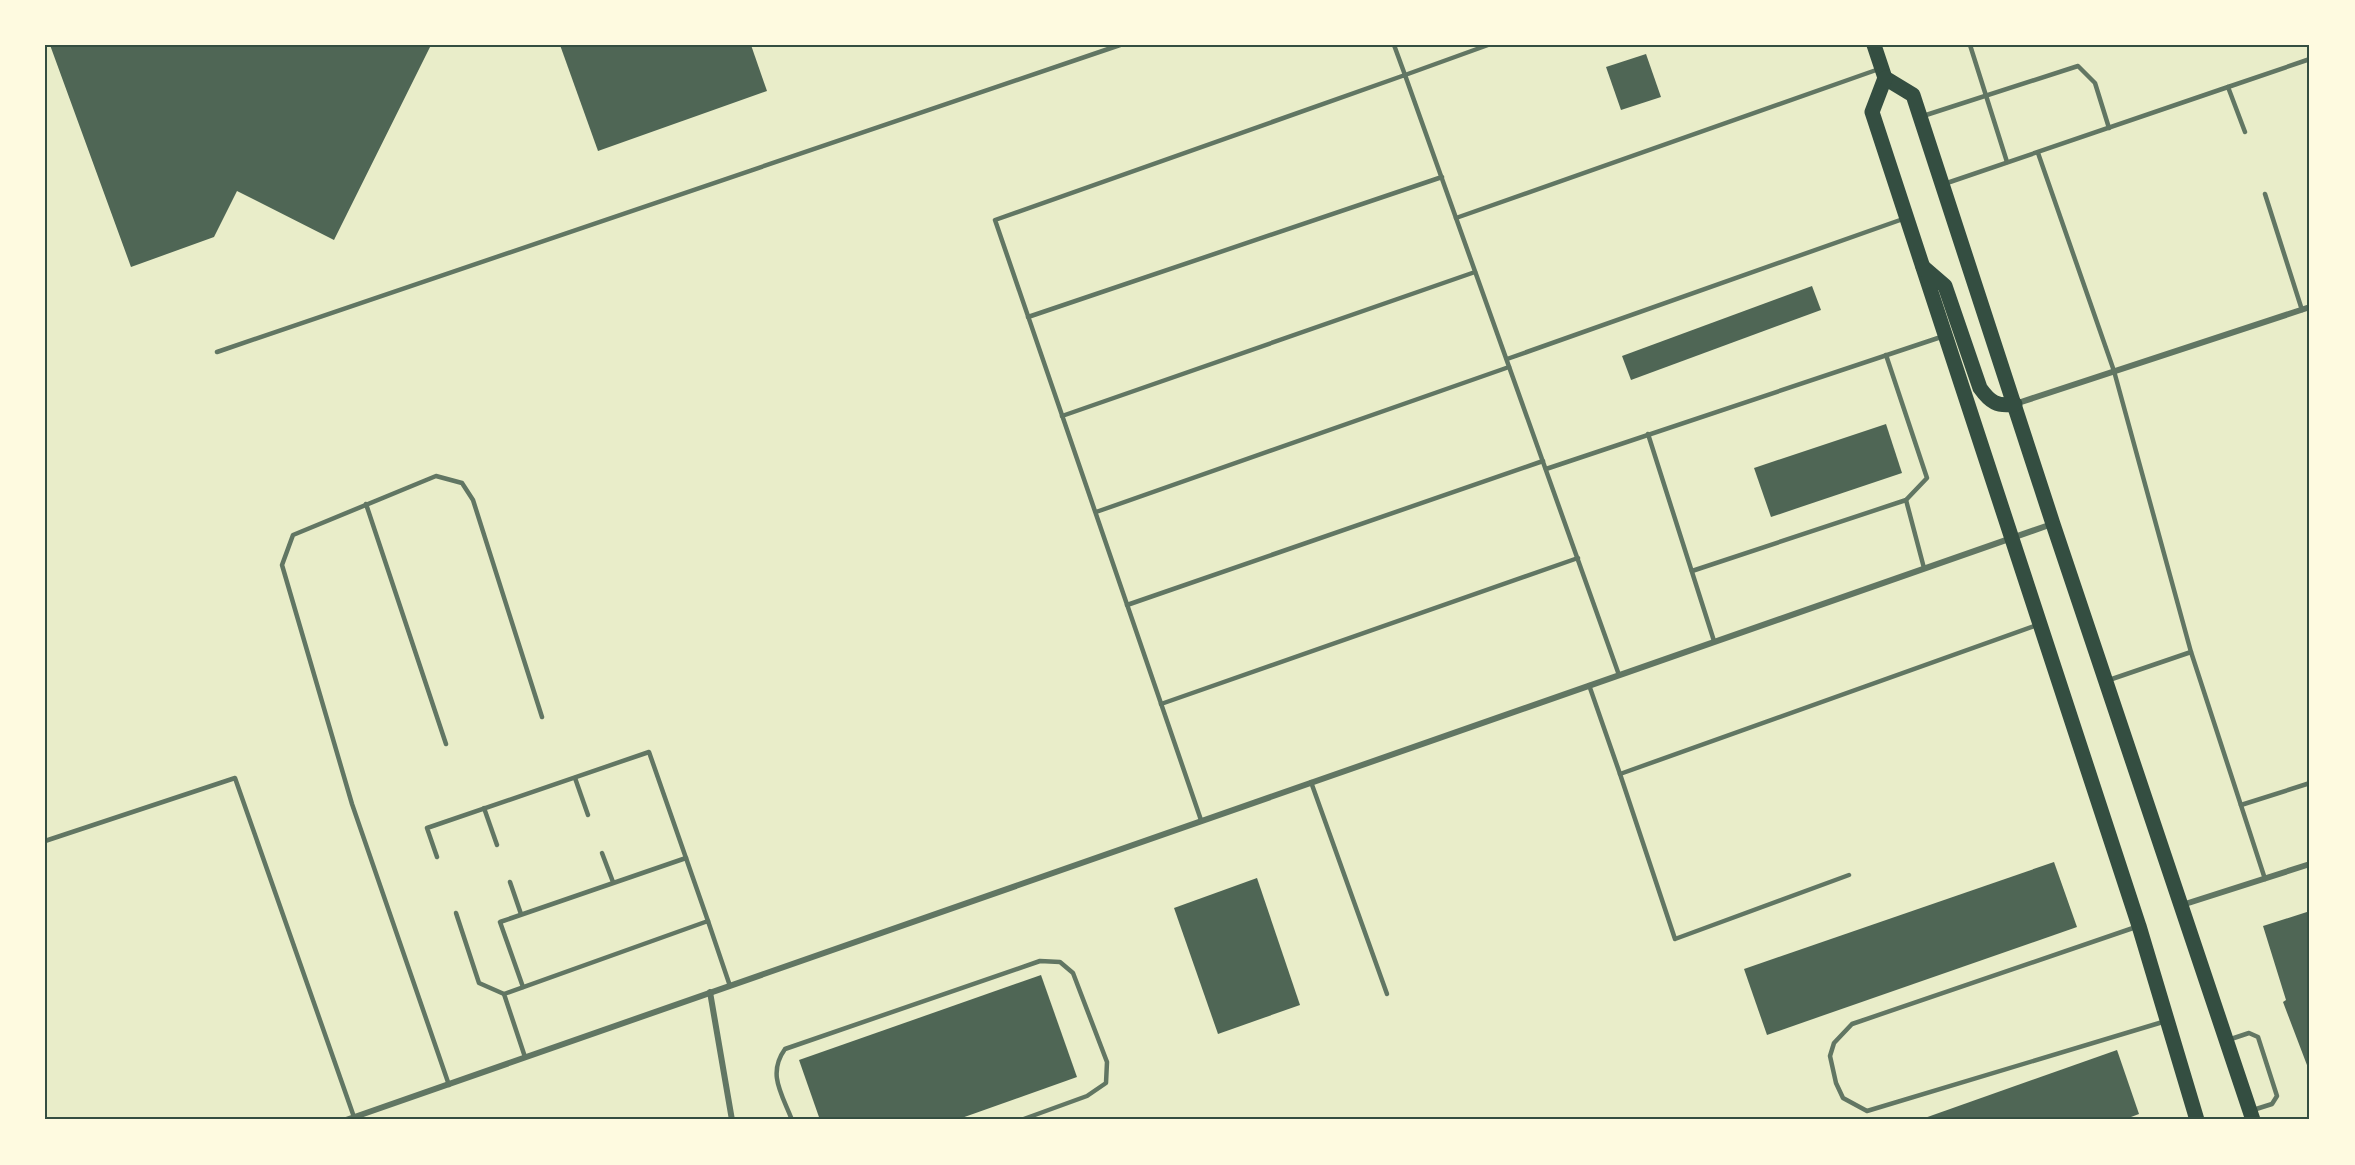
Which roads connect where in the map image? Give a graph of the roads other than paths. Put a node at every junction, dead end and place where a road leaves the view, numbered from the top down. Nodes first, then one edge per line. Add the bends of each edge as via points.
1 (1120, 45) edge
2 (1394, 45) edge
3 (1488, 45) edge
4 (1874, 45) edge
5 (1970, 45) edge
6 (2310, 59) edge
7 (1883, 74) junction
8 (1405, 75) junction
9 (2229, 87) junction
10 (1986, 96) junction
11 (1920, 117) junction
12 (2109, 128) junction
13 (2245, 132) dead end
14 (2038, 153) junction
15 (2007, 162) junction
16 (1442, 177) junction
17 (1943, 184) junction
18 (2265, 194) dead end
19 (1456, 218) junction
20 (1906, 218) junction
21 (1923, 267) junction
22 (1475, 272) junction
23 (2310, 307) edge
24 (2302, 310) junction
25 (1028, 317) junction
26 (1946, 335) junction
27 (216, 352) dead end
28 (1886, 355) junction
29 (1507, 359) junction
30 (1509, 367) junction
31 (2114, 371) junction
32 (2014, 404) junction
33 (1062, 416) junction
34 (1648, 434) junction
35 (1543, 461) junction
36 (1546, 469) junction
37 (1905, 500) junction
38 (366, 504) junction
39 (1096, 512) junction
40 (2053, 524) junction
41 (2012, 538) junction
42 (1578, 558) junction
43 (1924, 568) junction
44 (1692, 572) junction
45 (1127, 605) junction
46 (2040, 625) junction
47 (1714, 642) junction
48 (2191, 652) junction
49 (1619, 675) junction
50 (2106, 681) junction
51 (1589, 685) junction
52 (1161, 704) junction
53 (542, 717) dead end
54 (446, 744) dead end
55 (1620, 774) junction
56 (575, 778) junction
57 (1311, 782) junction
58 (2310, 783) edge
59 (2241, 805) junction
60 (484, 808) junction
61 (588, 815) dead end
62 (1201, 820) junction
63 (45, 841) edge
64 (496, 845) dead end
65 (602, 853) dead end
66 (437, 857) dead end
67 (686, 858) junction
68 (2310, 864) edge
69 (1849, 875) dead end
70 (2265, 879) junction
71 (510, 882) dead end
72 (613, 882) junction
73 (2181, 905) junction
74 (456, 913) dead end
75 (521, 915) junction
76 (708, 921) junction
77 (2139, 926) junction
78 (730, 986) junction
79 (523, 987) junction
80 (710, 992) junction
81 (504, 994) junction
82 (1387, 994) dead end
83 (2167, 1021) junction
84 (2226, 1040) junction
85 (525, 1057) junction
86 (449, 1084) junction
87 (2252, 1115) edge
88 (354, 1117) junction
89 (346, 1120) edge
90 (732, 1120) edge
91 (792, 1120) edge
92 (1021, 1120) edge
93 (2197, 1120) edge

1 - 27 lane
2 - 8 lane
3 - 8 lane
4 - 7 main road
5 - 10 lane
6 - 9 lane
7 - 11 main road via 1913,95
7 - 19 lane
7 - 20 main road via 1872,112
8 - 16 lane
8 - 25 lane via 995,220
9 - 12 lane
9 - 13 lane
10 - 11 lane
10 - 12 lane via 2078,66 2095,83
10 - 15 lane
11 - 17 main road
12 - 14 lane
14 - 15 lane
14 - 31 lane
15 - 17 lane
16 - 19 lane
16 - 25 lane
17 - 32 main road
18 - 24 lane
19 - 22 lane
20 - 21 main road
20 - 29 lane
21 - 26 main road
21 - 32 main road via 1945,286 1980,388 1991,402
22 - 29 lane
22 - 33 lane
23 - 24 street
24 - 31 street
25 - 33 lane
26 - 28 lane
26 - 41 main road
28 - 34 lane
28 - 37 lane via 1927,478
29 - 30 lane
30 - 35 lane
30 - 39 lane
31 - 32 street
31 - 48 lane
32 - 40 main road
33 - 39 lane
34 - 36 lane
34 - 44 lane
35 - 36 lane
35 - 45 lane
36 - 42 lane
37 - 43 lane
37 - 44 lane
38 - 53 lane via 436,476 462,483 473,500
38 - 54 lane
38 - 86 lane via 293,535 282,565 352,804
39 - 45 lane
40 - 41 street
40 - 50 main road
41 - 43 street
41 - 46 main road
42 - 49 lane
42 - 52 lane
43 - 47 street
44 - 47 lane
45 - 52 lane
46 - 55 lane
46 - 77 main road
47 - 49 street
48 - 50 lane
48 - 59 lane
49 - 51 street
50 - 73 main road
51 - 55 lane
51 - 57 street
52 - 62 lane
55 - 69 lane via 1675,939
56 - 60 lane
56 - 61 lane
56 - 67 lane via 649,752
57 - 62 street
57 - 82 lane
58 - 59 lane
59 - 70 lane
60 - 64 lane
60 - 66 lane via 427,828
62 - 78 street
63 - 88 lane via 235,778
65 - 72 lane
67 - 72 lane
67 - 76 lane
68 - 70 street
70 - 73 street
71 - 75 lane
72 - 75 lane
73 - 84 main road
74 - 81 lane via 479,983
75 - 79 lane via 500,922
76 - 78 lane
76 - 79 lane
77 - 83 main road
77 - 83 lane via 1852,1024 1834,1043 1830,1056 1836,1083 1843,1098 1868,1111
78 - 80 street
79 - 81 lane
80 - 85 street
80 - 90 street
81 - 85 lane
83 - 93 main road
84 - 87 main road
84 - 87 lane via 2249,1033 2258,1037 2277,1096 2272,1104
85 - 86 street
86 - 88 street
88 - 89 street
91 - 92 lane via 776,1077 776,1062 785,1049 1040,961 1060,962 1073,973 1107,1062 1106,1083 1087,1096

